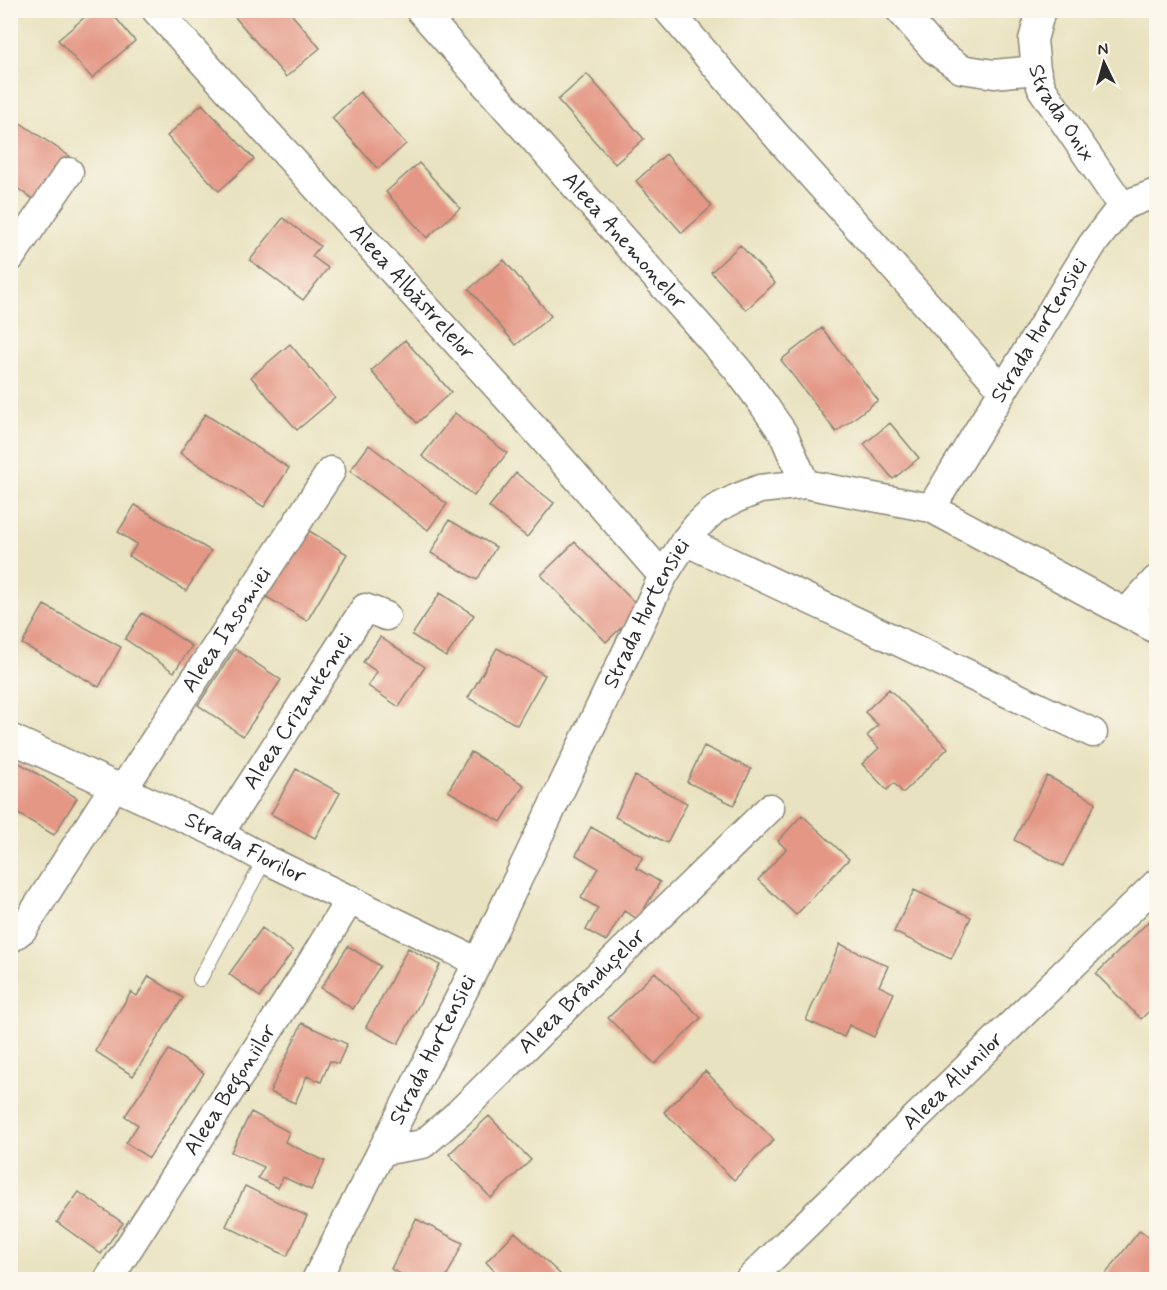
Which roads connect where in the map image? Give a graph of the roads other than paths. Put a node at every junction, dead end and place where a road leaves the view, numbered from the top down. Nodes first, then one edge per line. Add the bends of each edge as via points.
1 (156, 10) edge
2 (420, 10) edge
3 (668, 10) edge
4 (900, 10) edge
5 (1041, 10) edge
6 (1035, 70) junction
7 (69, 172) dead end
8 (1156, 193) edge
9 (1122, 206) junction
10 (10, 258) edge
11 (1003, 390) junction
12 (331, 471) dead end
13 (805, 484) junction
14 (931, 508) junction
15 (685, 542) junction
16 (663, 576) junction
17 (1156, 580) edge
18 (1126, 613) junction
19 (386, 616) dead end
20 (1156, 629) edge
21 (1092, 733) dead end
22 (10, 738) edge
23 (119, 787) junction
24 (770, 808) dead end
25 (219, 834) junction
26 (265, 859) junction
27 (1156, 884) edge
28 (350, 899) junction
29 (10, 939) edge
30 (478, 962) junction
31 (200, 979) dead end
32 (382, 1151) junction
33 (327, 1276) edge
34 (108, 1280) edge
35 (749, 1280) edge

1 - 16 street, Aleea Albăstrelelor via 514,405
2 - 13 street, Aleea Anemonelor via 738,370 783,433
3 - 11 street
4 - 6 street via 935,50 961,69 994,74
5 - 6 street, Strada Onix via 1033,40
6 - 9 street, Strada Onix via 1042,89
7 - 10 street
8 - 9 street
9 - 11 street, Strada Hortensiei via 1092,245
11 - 14 street, Strada Hortensiei
12 - 23 street, Aleea Iasomiei
13 - 14 street, Strada Hortensiei
13 - 15 street, Strada Hortensiei via 760,489 737,498 715,509
14 - 18 street
15 - 16 street, Strada Hortensiei
15 - 21 street
16 - 30 street, Strada Hortensiei
17 - 18 street
18 - 20 street
19 - 25 street, Aleea Crizantemei via 365,608
22 - 23 street, Strada Florilor
23 - 25 street, Strada Florilor
23 - 29 street, Aleea Iasomiei via 23,929
24 - 32 street, Aleea Brândușelor via 459,1113 423,1143
25 - 26 street, Strada Florilor
26 - 28 street, Strada Florilor
26 - 31 lane
27 - 35 street, Aleea Alunilor
28 - 30 street, Strada Florilor
28 - 34 street, Aleea Begoniilor
30 - 32 street, Strada Hortensiei
32 - 33 street, Strada Hortensiei

